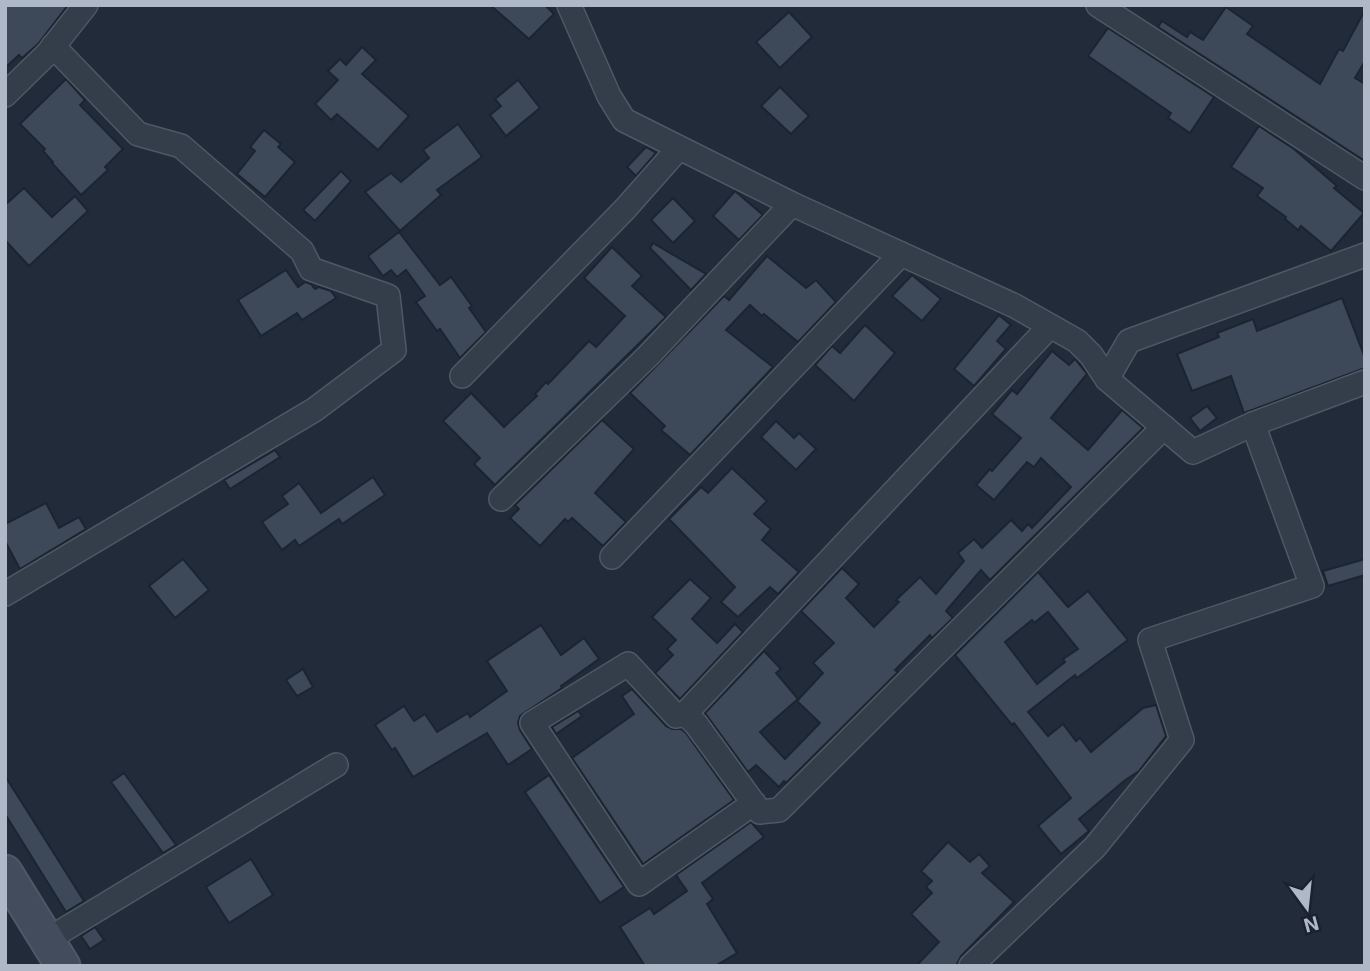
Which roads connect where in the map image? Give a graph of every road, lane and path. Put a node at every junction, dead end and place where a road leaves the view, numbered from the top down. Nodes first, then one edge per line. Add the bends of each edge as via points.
1 (86, 5) edge
2 (569, 5) edge
3 (1098, 5) edge
4 (53, 46) junction
5 (5, 95) edge
6 (679, 148) junction
7 (1365, 178) edge
8 (792, 204) junction
9 (901, 254) junction
10 (1365, 255) edge
11 (1050, 326) junction
12 (462, 376) dead end
13 (1107, 379) junction
14 (1365, 382) edge
15 (1253, 424) junction
16 (1164, 427) junction
17 (501, 499) dead end
18 (612, 557) dead end
19 (5, 594) edge
20 (685, 714) junction
21 (336, 765) dead end
22 (754, 803) junction
23 (5, 872) edge
24 (55, 953) edge
25 (971, 966) edge

1 - 4 street
2 - 6 street via 624,120
3 - 7 street
4 - 5 street
4 - 19 street via 138,134 181,146 302,251 311,269 388,296 394,350 314,410
6 - 8 street
6 - 12 street
8 - 9 street
8 - 17 street via 648,356
9 - 11 street
9 - 18 street
10 - 13 street via 1129,341
11 - 13 street via 1077,341
11 - 20 street
13 - 16 street
14 - 15 street
15 - 16 street via 1193,452
15 - 25 street via 1312,586 1150,640 1182,740 1095,848
16 - 22 street via 779,810 760,812
20 - 22 street
20 - 22 street via 676,716 628,664 532,723 639,884
21 - 24 street
23 - 24 street

